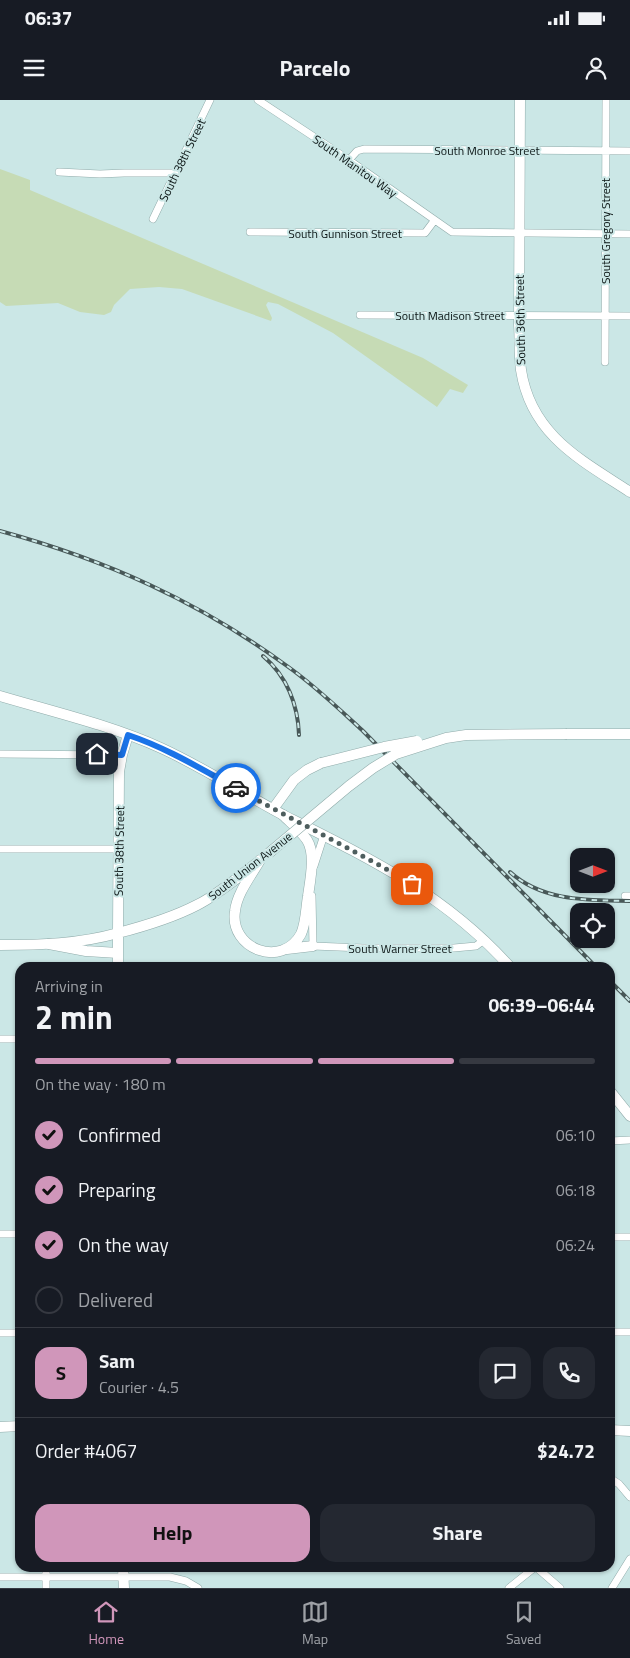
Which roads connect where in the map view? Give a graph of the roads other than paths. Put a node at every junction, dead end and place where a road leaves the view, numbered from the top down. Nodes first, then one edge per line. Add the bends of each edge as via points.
1 (210, 100) edge
2 (258, 100) edge
3 (520, 100) edge
4 (606, 100) edge
5 (520, 150) junction
6 (605, 151) junction
7 (630, 151) edge
8 (349, 160) junction
9 (59, 172) dead end
10 (175, 173) junction
11 (153, 219) dead end
12 (434, 221) junction
13 (250, 232) dead end
14 (520, 234) junction
15 (606, 234) junction
16 (630, 234) edge
17 (360, 315) dead end
18 (519, 316) junction
19 (606, 316) junction
20 (630, 316) edge
21 (605, 362) dead end
22 (630, 492) edge
23 (0, 696) edge
24 (630, 734) edge
25 (128, 735) junction
26 (446, 738) junction
27 (0, 754) edge
28 (122, 755) junction
29 (273, 809) junction
30 (283, 815) junction
31 (324, 835) junction
32 (0, 849) edge
33 (119, 849) junction
34 (260, 860) junction
35 (312, 875) junction
36 (118, 933) junction
37 (484, 940) junction
38 (49, 944) junction
39 (0, 945) edge
40 (313, 946) junction
41 (286, 949) junction
42 (118, 953) junction
43 (118, 962) edge
44 (505, 962) edge
45 (0, 1039) edge
46 (15, 1039) edge
47 (615, 1097) edge
48 (630, 1116) edge
49 (630, 1140) edge
50 (615, 1141) edge
51 (0, 1234) edge
52 (15, 1234) edge
53 (615, 1237) edge
54 (630, 1237) edge
55 (615, 1332) edge
56 (630, 1332) edge
57 (0, 1333) edge
58 (15, 1333) edge
59 (0, 1426) edge
60 (15, 1426) edge
61 (615, 1430) edge
62 (630, 1431) edge
63 (615, 1481) edge
64 (630, 1495) edge
65 (630, 1559) edge
66 (46, 1572) edge
67 (123, 1572) edge
68 (531, 1572) edge
69 (541, 1572) edge
70 (46, 1576) junction
71 (0, 1577) edge
72 (46, 1588) edge
73 (124, 1588) edge
74 (198, 1588) edge
75 (509, 1588) edge
76 (560, 1588) edge
77 (612, 1588) edge

1 - 10 street, South 38th Street
2 - 8 street, South Manitou Way
3 - 5 main road, South 36th Street
4 - 6 street, South Gregory Street
5 - 6 street, South Monroe Street
5 - 8 street, South Monroe Street via 364,149 357,151
5 - 14 main road, South 36th Street
6 - 7 street, South Monroe Street
6 - 15 street, South Gregory Street
8 - 12 street, South Manitou Way
9 - 10 street
10 - 11 street, South 38th Street
12 - 13 street, South Gunnison Street via 425,233
12 - 14 street, South Manitou Way via 452,232
14 - 15 street
14 - 18 main road, South 36th Street
15 - 16 street
15 - 19 street, South Gregory Street
17 - 18 street, South Madison Street
18 - 19 street, South Madison Street
18 - 22 main road, South 36th Street via 522,377 539,418 570,452
19 - 20 street, South Madison Street
19 - 21 street, South Gregory Street
23 - 25 main road
24 - 26 main road, South Union Avenue, bridge via 492,734
25 - 28 main road, South 38th Street
25 - 29 main road via 194,764
26 - 29 main road, bridge via 384,747 321,764 294,780
26 - 34 main road, South Union Avenue, bridge via 396,754 373,768
27 - 28 street
28 - 33 main road, South 38th Street
29 - 30 main road
30 - 31 main road
30 - 35 main road via 307,840 311,849
31 - 35 street
31 - 37 main road via 412,884
32 - 33 street
33 - 36 main road, South 38th Street
34 - 36 main road, South Union Avenue via 199,905
34 - 41 main road via 236,905 237,930 243,941 254,949 270,952
35 - 40 street
35 - 41 main road via 301,933
36 - 38 main road
36 - 42 main road, South 38th Street
37 - 40 street, South Warner Street via 476,946 454,948
37 - 44 main road
38 - 39 main road
38 - 42 main road
40 - 41 main road
42 - 43 main road, South 38th Street
45 - 46 street
47 - 48 main road
49 - 50 street
51 - 52 street
53 - 54 street
55 - 56 street
57 - 58 street
59 - 60 main road
61 - 62 main road
63 - 64 street
65 - 77 street
66 - 70 street
67 - 70 street
67 - 73 main road
67 - 74 street via 170,1577
68 - 75 street
69 - 76 street
70 - 71 street
70 - 72 street

